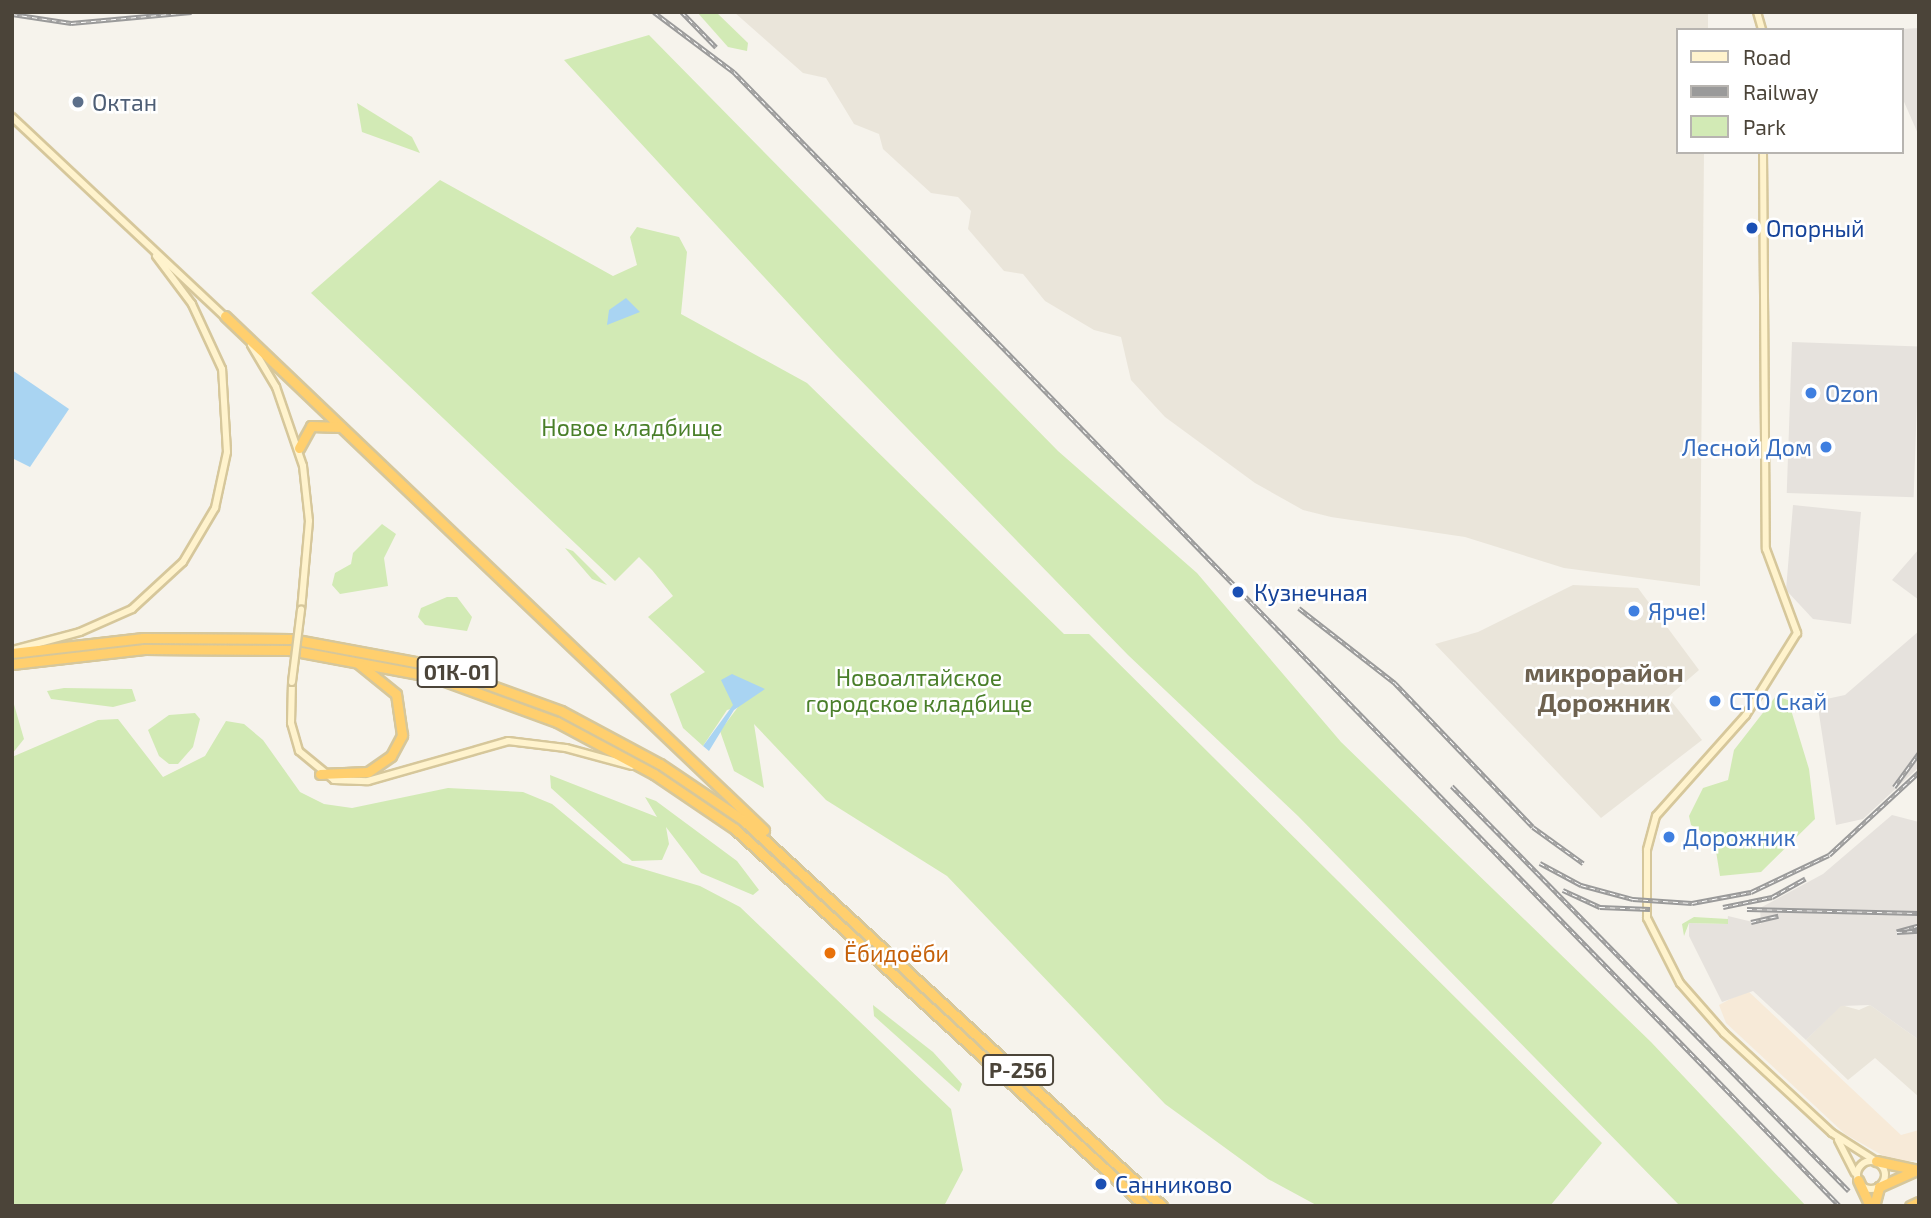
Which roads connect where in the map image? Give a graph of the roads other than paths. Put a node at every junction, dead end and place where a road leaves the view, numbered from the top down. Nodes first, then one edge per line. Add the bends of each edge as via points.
1 (12, 117) edge
2 (1763, 154) edge
3 (144, 241) junction
4 (225, 316) junction
5 (348, 432) junction
6 (299, 448) junction
7 (12, 651) edge
8 (341, 657) junction
9 (12, 664) edge
10 (320, 774) junction
11 (654, 774) junction
12 (838, 901) junction
13 (830, 911) joint
14 (1832, 1133) junction
15 (1876, 1161) junction
16 (1919, 1168) edge
17 (1858, 1180) junction
18 (1879, 1187) junction
19 (1919, 1202) edge
20 (1144, 1206) edge
21 (1162, 1206) edge
22 (1872, 1206) edge
23 (1910, 1206) edge

1 - 3 main road
2 - 14 main road via 1766,549 1797,634 1746,715 1656,816 1646,891 1652,936 1680,983
3 - 4 main road
3 - 7 main road via 192,303 217,349 227,422 220,491 183,562 142,601 99,626
4 - 5 highway
4 - 6 main road via 268,370
5 - 6 highway via 331,423 311,426
5 - 12 highway
6 - 10 main road, bridge via 309,521 292,682 294,738
7 - 12 highway, 01К-01 via 143,638 291,639 391,655 482,680 561,711 702,789
8 - 9 highway, 01К-01 via 195,647
8 - 10 highway via 377,674 396,694 402,735 391,756 368,772
8 - 11 highway, 01К-01 via 513,703
10 - 11 main road via 358,783 488,744 523,741
11 - 13 highway, 01К-01 via 735,829
12 - 21 highway, Р-256
13 - 20 highway, Р-256
14 - 15 main road
14 - 17 main road
15 - 16 highway
15 - 17 main road via 1861,1165
15 - 18 main road via 1885,1173
16 - 18 highway
17 - 18 main road via 1867,1189
17 - 22 highway
18 - 22 highway
19 - 23 highway

